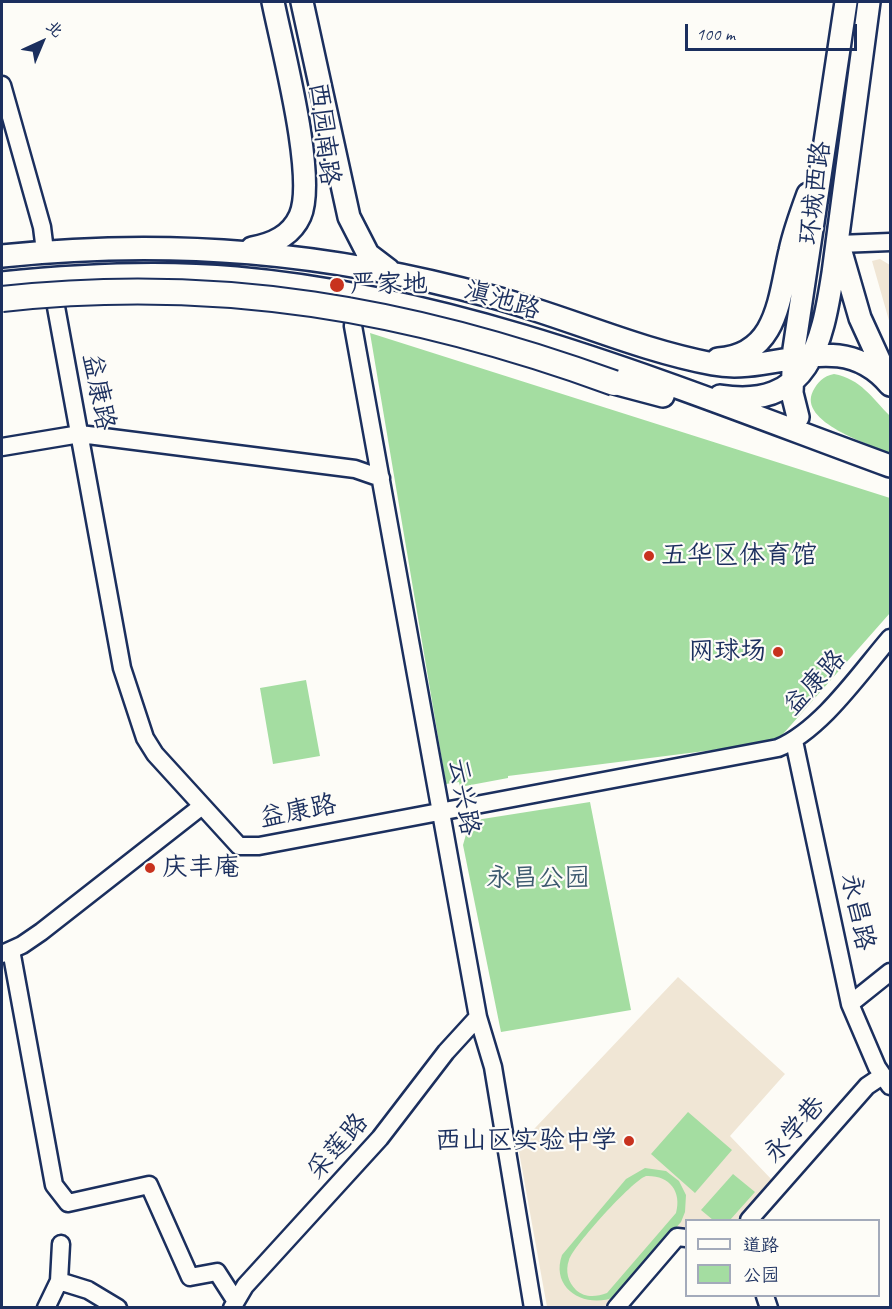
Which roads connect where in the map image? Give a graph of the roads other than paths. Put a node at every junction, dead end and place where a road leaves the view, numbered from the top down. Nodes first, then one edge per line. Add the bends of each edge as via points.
1 (273, 2) edge
2 (302, 2) edge
3 (846, 2) edge
4 (869, 2) edge
5 (2, 85) edge
6 (293, 97) junction
7 (825, 148) junction
8 (337, 169) junction
9 (839, 234) junction
10 (891, 242) edge
11 (219, 249) junction
12 (45, 251) junction
13 (2, 256) edge
14 (407, 276) junction
15 (51, 279) junction
16 (2, 284) edge
17 (355, 294) junction
18 (2, 299) edge
19 (665, 352) junction
20 (802, 356) junction
21 (847, 357) junction
22 (692, 360) junction
23 (614, 383) junction
24 (792, 383) junction
25 (891, 384) edge
26 (695, 394) junction
27 (734, 403) junction
28 (798, 417) junction
29 (80, 434) junction
30 (830, 444) junction
31 (2, 447) edge
32 (891, 466) edge
33 (381, 478) junction
34 (891, 638) edge
35 (794, 741) junction
36 (202, 806) junction
37 (440, 810) junction
38 (6, 952) edge
39 (891, 972) edge
40 (850, 1004) junction
41 (478, 1017) junction
42 (886, 1081) edge
43 (751, 1219) edge
44 (685, 1238) edge
45 (61, 1244) dead end
46 (59, 1281) junction
47 (233, 1304) edge
48 (46, 1308) edge
49 (118, 1308) edge
50 (532, 1308) edge
51 (616, 1308) edge

1 - 6 main road, 西园南路
2 - 8 main road, 西园南路
3 - 7 main road, 环城西路
4 - 9 main road, 环城西路
5 - 12 street via 42,227
6 - 8 main road via 308,128 318,173 323,178 330,177
6 - 11 main road, 西园南路 via 305,177 300,217 284,236 269,244
7 - 19 main road via 794,234 777,310 765,336 744,353 726,358 702,359
7 - 20 main road, 环城西路
8 - 14 main road, 西园南路 via 349,216 363,248 378,264
9 - 10 street
9 - 20 main road, 环城西路 via 828,301
9 - 25 main road via 860,318
11 - 12 main road, 滇池路
11 - 14 main road, 滇池路
12 - 13 main road, 滇池路
14 - 19 main road, 滇池路 via 527,306
15 - 16 main road, 滇池路
15 - 17 main road, 滇池路 via 198,275
15 - 29 street, 益康路
17 - 26 main road, 滇池路 via 464,318
17 - 33 street, 云兴路 via 354,326
18 - 23 highway, bridge via 158,290 234,293 303,302 460,333
19 - 22 main road, 滇池路
20 - 21 main road, 滇池路
20 - 22 main road, 滇池路 via 743,368
20 - 24 main road, 环城西路
21 - 25 main road, 滇池路 via 867,365
21 - 28 main road via 821,362 802,378 795,401
22 - 26 main road via 704,374
23 - 26 main road via 659,393
23 - 27 main road via 671,398
24 - 27 main road, 环城西路 via 764,397
24 - 28 main road
26 - 27 main road
27 - 30 main road
28 - 30 main road via 810,432
29 - 31 street
29 - 33 street via 355,469
29 - 36 street, 益康路 via 122,668 145,738
30 - 32 main road
33 - 37 street, 云兴路
34 - 35 street, 益康路 via 814,725
35 - 37 street, 益康路 via 778,748
35 - 40 street, 永昌路
36 - 37 street, 益康路 via 230,838 248,848
36 - 38 street via 40,932
37 - 41 street, 云兴路
38 - 47 street via 54,1185 68,1203 149,1185 190,1277 217,1272
39 - 40 street
40 - 42 street, 永昌路
41 - 47 street, 采莲路 via 380,1138
41 - 50 street, 云兴路 via 493,1067
42 - 43 street, 永学巷 via 867,1086
44 - 51 street via 677,1236
45 - 46 street
46 - 48 street
46 - 49 street via 88,1290

